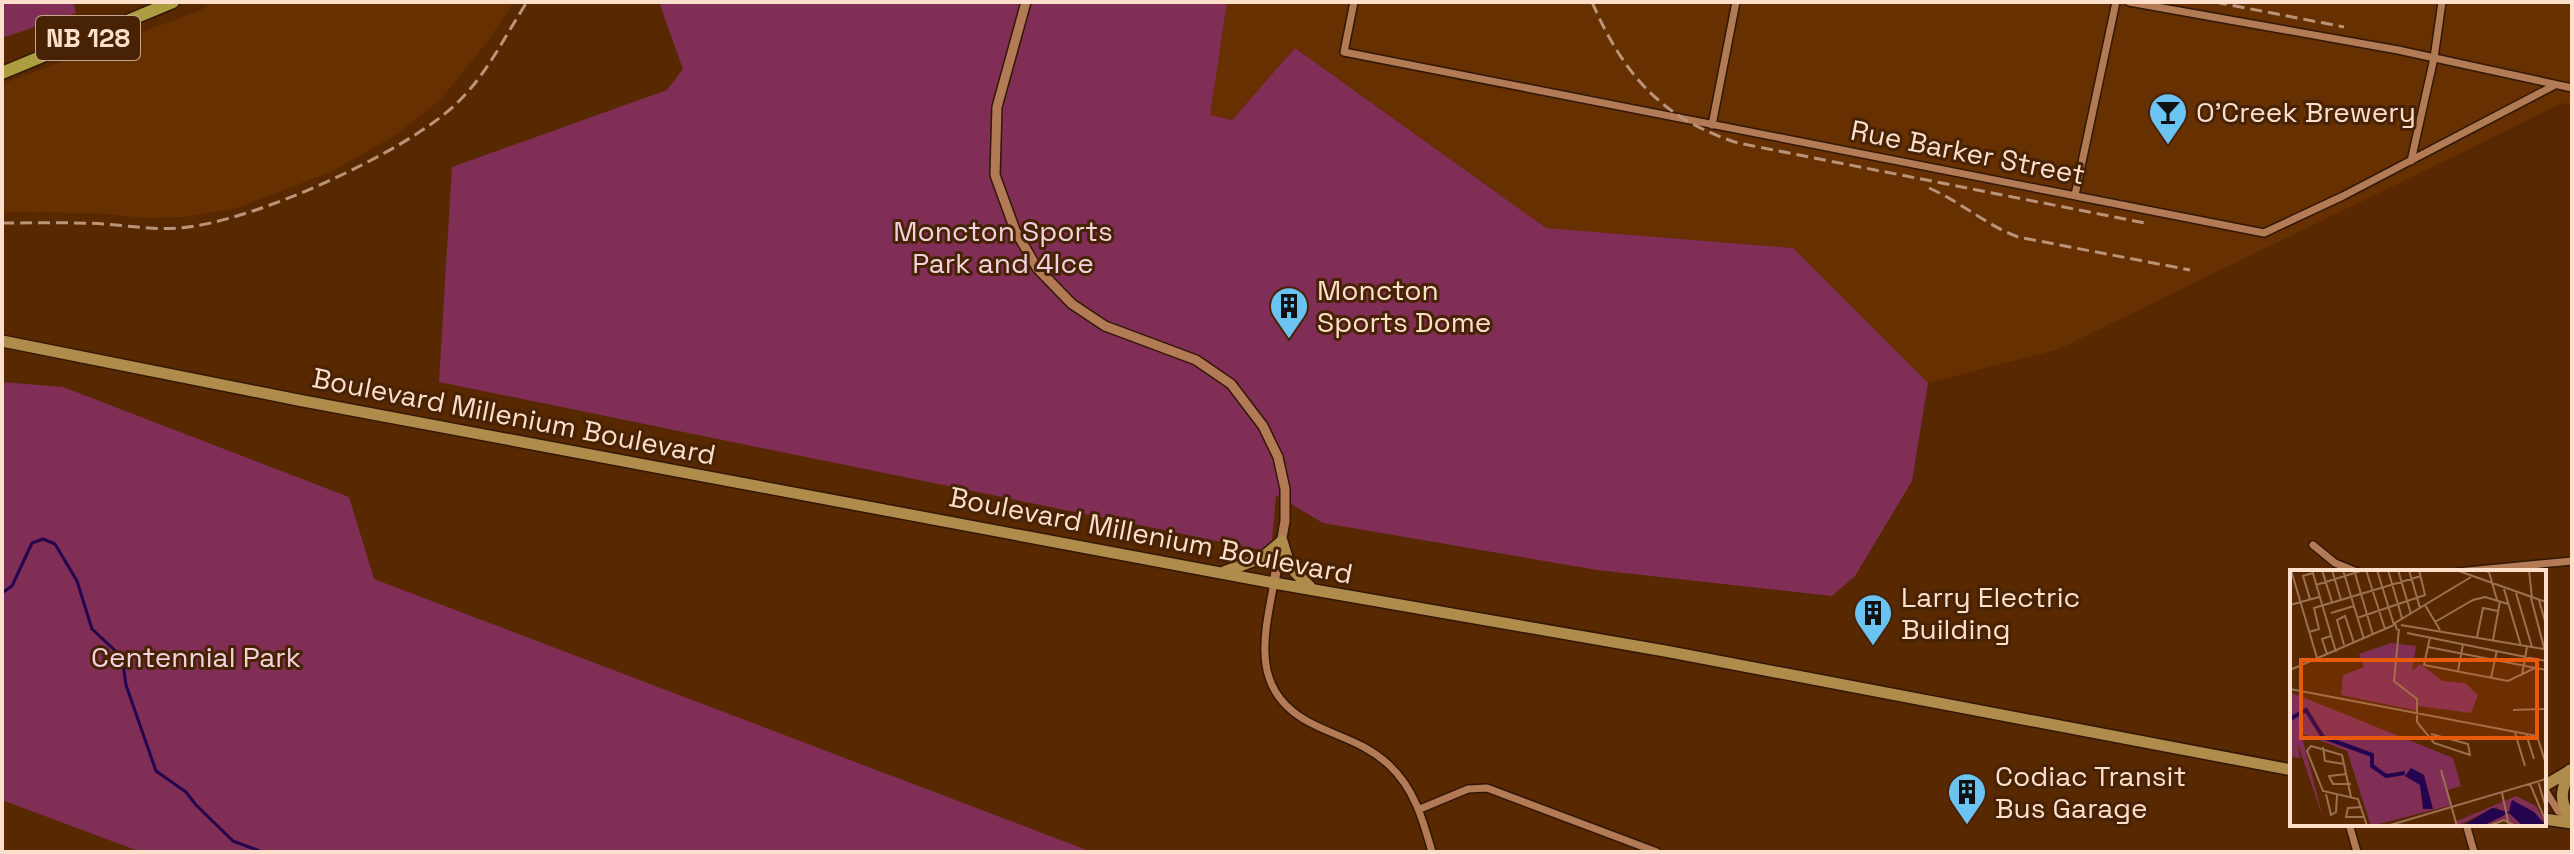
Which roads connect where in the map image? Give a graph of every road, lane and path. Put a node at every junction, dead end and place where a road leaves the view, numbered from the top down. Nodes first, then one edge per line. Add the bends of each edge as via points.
1 (173, 2) edge
2 (1026, 2) edge
3 (1354, 2) edge
4 (1736, 2) edge
5 (2116, 2) edge
6 (2129, 2) edge
7 (2442, 2) edge
8 (2434, 58) junction
9 (2, 73) edge
10 (2555, 85) junction
11 (2572, 88) edge
12 (1712, 125) junction
13 (2411, 161) junction
14 (2075, 195) junction
15 (2, 341) edge
16 (1282, 541) junction
17 (2313, 545) dead end
18 (2572, 561) edge
19 (2352, 570) edge
20 (2478, 570) edge
21 (1220, 573) junction
22 (1274, 583) junction
23 (1314, 590) junction
24 (2571, 769) edge
25 (2290, 770) edge
26 (2546, 786) edge
27 (2546, 790) edge
28 (1420, 809) junction
29 (2546, 819) edge
30 (2572, 821) edge
31 (2350, 826) edge
32 (2467, 826) edge
33 (1432, 852) edge
34 (1657, 852) edge
35 (2357, 852) edge
36 (2474, 852) edge

1 - 9 main road, NB 128
2 - 16 street via 997,107 995,175 1015,230 1037,268 1072,304 1105,326 1196,360 1231,384 1263,426 1278,457 1285,489
3 - 12 street, Rue Barker Street via 1344,52
4 - 12 street
5 - 14 street
6 - 8 street
7 - 8 street
8 - 10 street
8 - 13 street
10 - 11 street
10 - 13 street, Rue Barker Street
12 - 14 street, Rue Barker Street
13 - 14 street, Rue Barker Street via 2264,233
15 - 21 main road, Boulevard Millenium Boulevard
16 - 21 main road via 1263,557
16 - 22 street
16 - 23 main road via 1295,575
17 - 19 street
18 - 20 street
21 - 22 main road, Boulevard Millenium Boulevard
22 - 23 main road, Boulevard Millenium Boulevard
22 - 28 street via 1263,640 1268,677 1277,695 1308,721 1358,743 1390,766
23 - 25 main road, Boulevard Millenium Boulevard
24 - 26 main road
24 - 30 main road via 2561,794
27 - 30 street via 2558,811
28 - 33 street
28 - 34 street via 1468,789 1487,788
29 - 30 main road
31 - 35 street
32 - 36 street

